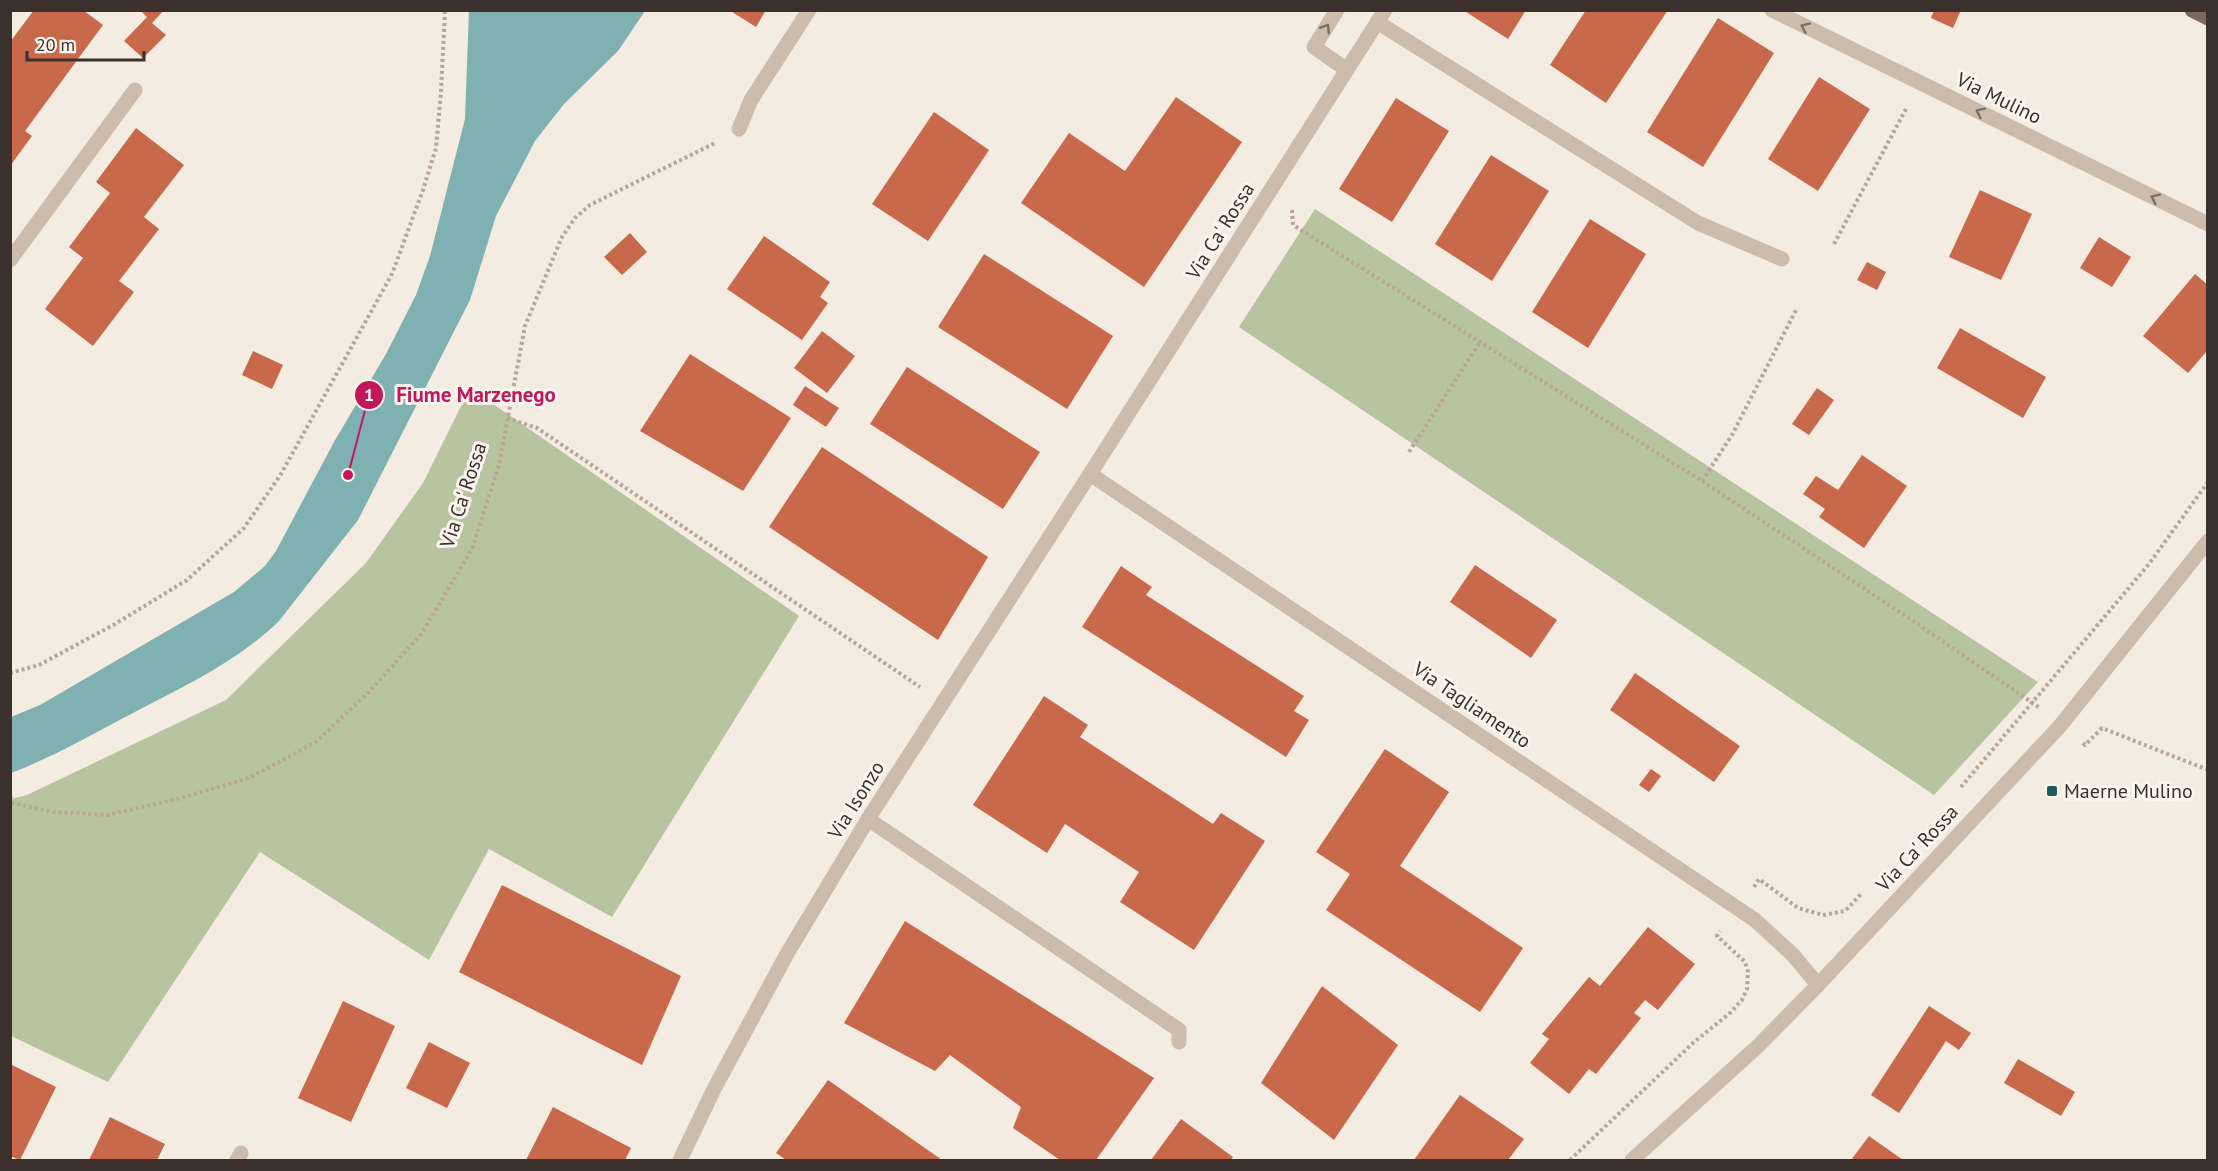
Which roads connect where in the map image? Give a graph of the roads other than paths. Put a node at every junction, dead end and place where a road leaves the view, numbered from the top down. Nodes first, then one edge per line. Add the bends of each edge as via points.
1 (809, 10) edge
2 (1337, 10) edge
3 (1772, 10) edge
4 (2192, 10) edge
5 (1381, 16) edge
6 (2208, 18) edge
7 (1347, 70) junction
8 (135, 90) dead end
9 (739, 129) road end
10 (2208, 224) edge
11 (1782, 259) dead end
12 (10, 260) edge
13 (1090, 474) junction
14 (2208, 541) edge
15 (868, 819) junction
16 (1818, 986) junction
17 (1179, 1042) dead end
18 (680, 1161) edge
19 (1632, 1161) edge

1 - 9 street via 751,100
7 -> 2 street via 1314,47
10 -> 3 street, Via Mulino
4 - 6 main road
5 - 7 street, Via Ca' Rossa
5 - 11 street via 1698,223
7 - 13 street, Via Ca' Rossa
8 - 12 street
13 - 15 street, Via Isonzo
13 - 16 street, Via Tagliamento via 1755,920 1793,955
14 - 16 street, Via Ca' Rossa via 2060,726
15 - 17 street via 1179,1030
15 - 18 street, Via Isonzo via 788,952
16 - 19 street, Via Ca' Rossa

